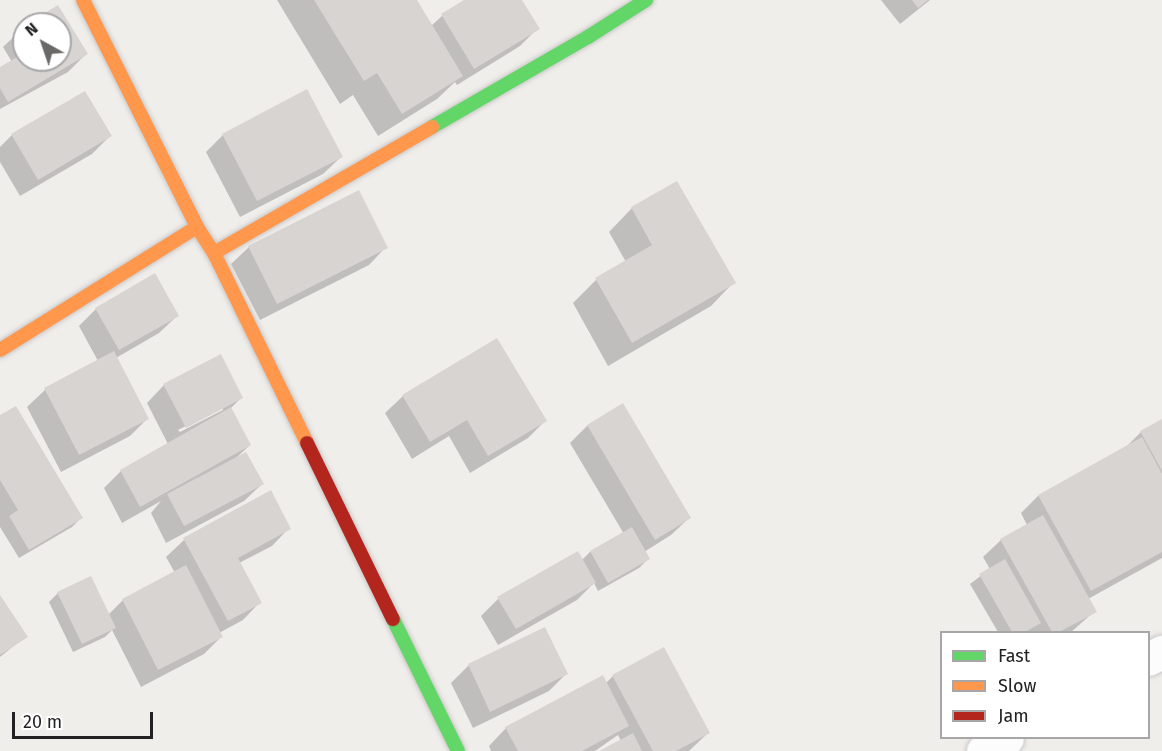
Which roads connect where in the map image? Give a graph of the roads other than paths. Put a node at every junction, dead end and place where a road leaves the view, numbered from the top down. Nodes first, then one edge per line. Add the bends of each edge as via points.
1 (83, 0) edge
2 (646, 0) edge
3 (197, 227) junction
4 (214, 253) junction
5 (0, 350) edge
6 (1005, 739) edge
7 (458, 751) edge
8 (983, 751) edge

1 - 3 street
2 - 4 street via 588,38
3 - 4 street
3 - 5 street
4 - 7 street
6 - 8 street

